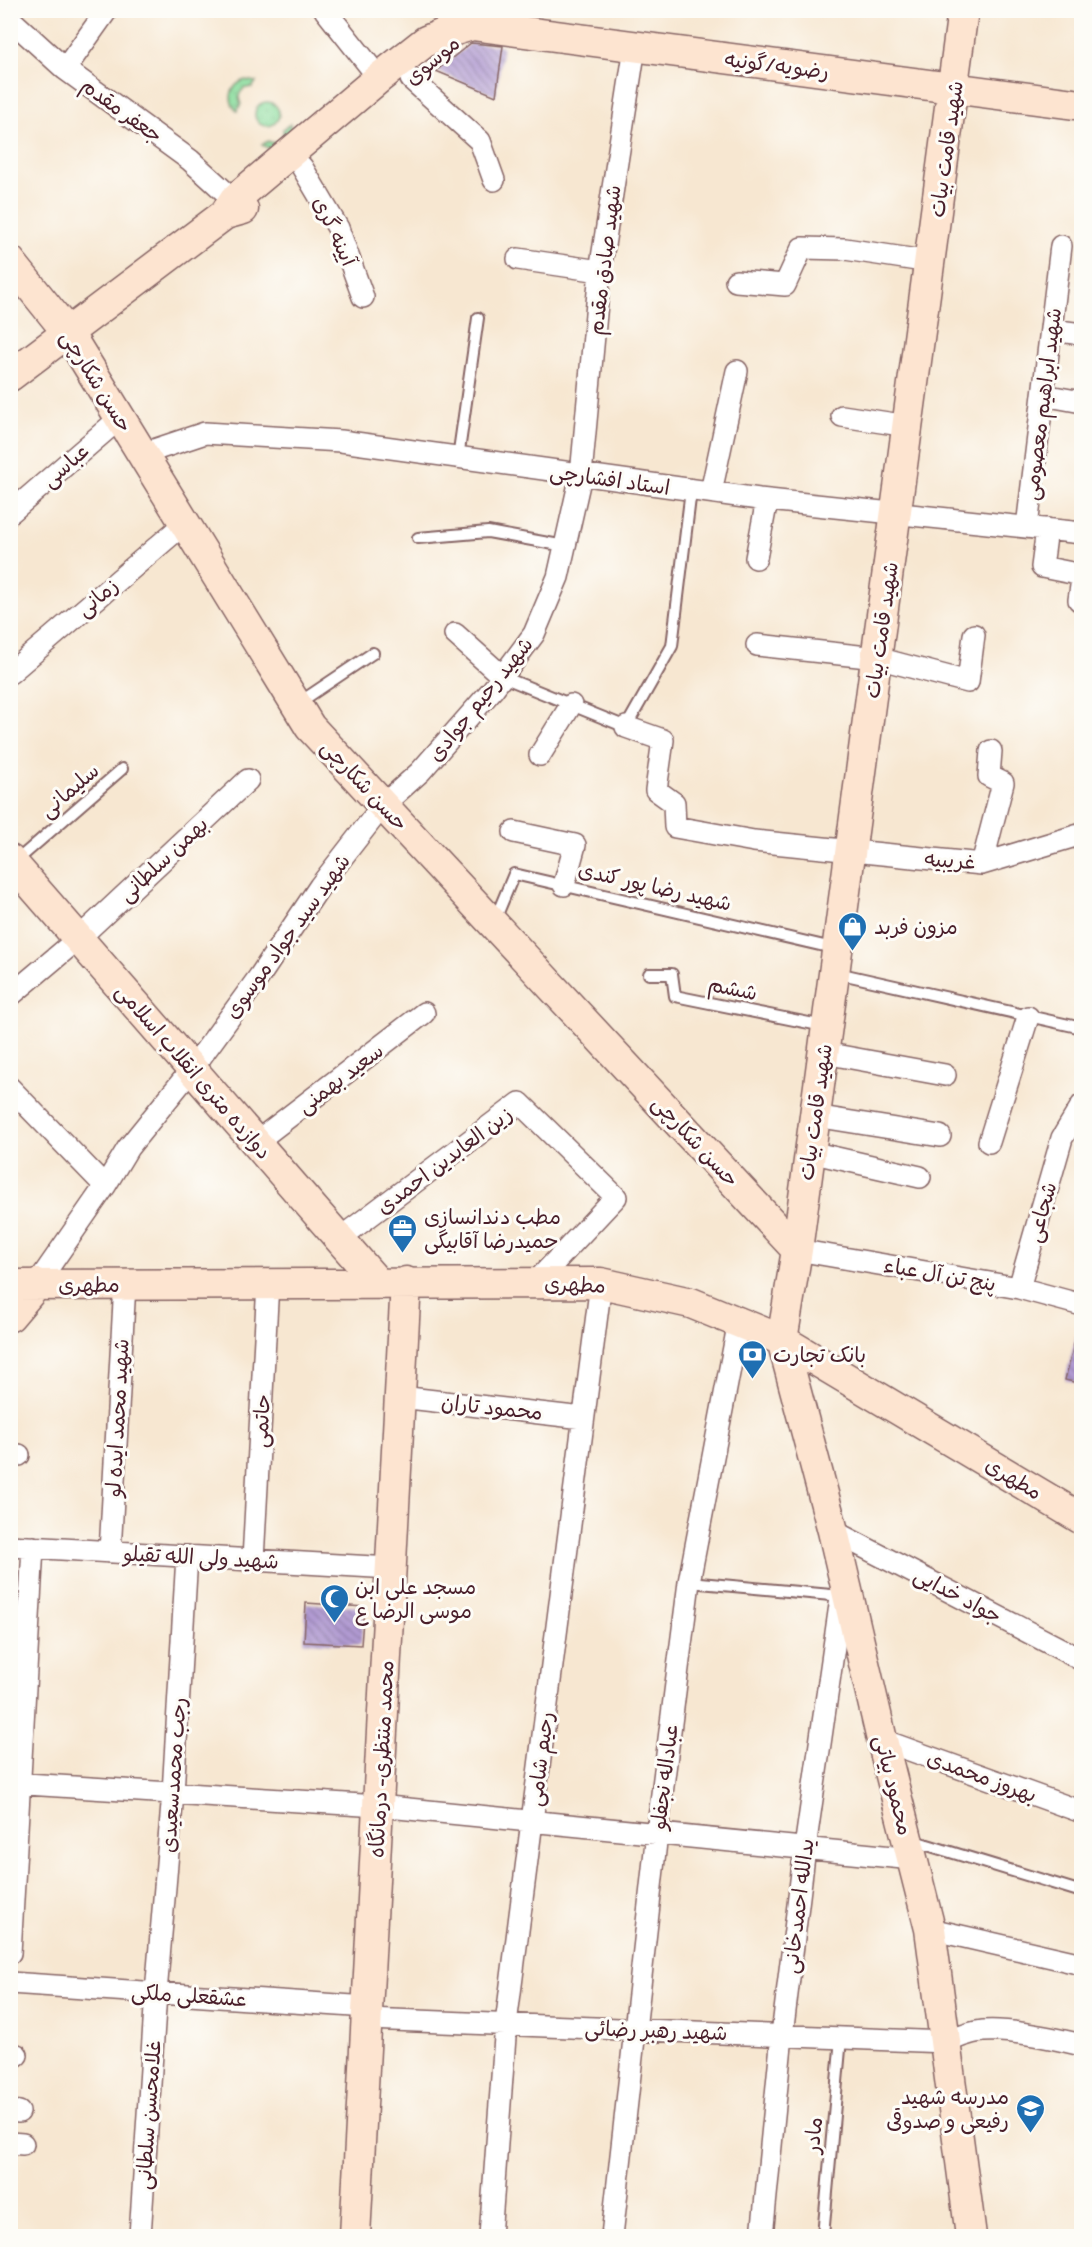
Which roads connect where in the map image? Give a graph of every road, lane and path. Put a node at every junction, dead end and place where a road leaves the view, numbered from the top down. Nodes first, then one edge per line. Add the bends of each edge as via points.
1 (107, 10) edge
2 (325, 10) edge
3 (503, 10) edge
4 (963, 10) edge
5 (475, 15) edge
6 (10, 19) edge
7 (635, 47) junction
8 (65, 69) junction
9 (379, 78) junction
10 (411, 79) junction
11 (954, 88) junction
12 (1082, 105) edge
13 (302, 167) junction
14 (495, 180) dead end
15 (229, 207) junction
16 (1061, 246) dead end
17 (518, 259) dead end
18 (10, 261) edge
19 (930, 262) junction
20 (600, 271) junction
21 (736, 281) dead end
22 (363, 297) dead end
23 (478, 318) dead end
24 (1051, 330) junction
25 (68, 333) junction
26 (1082, 334) edge
27 (737, 371) dead end
28 (10, 376) edge
29 (1043, 395) junction
30 (1082, 402) edge
31 (842, 416) dead end
32 (120, 418) junction
33 (908, 426) junction
34 (142, 454) junction
35 (458, 458) junction
36 (581, 474) junction
37 (701, 491) junction
38 (767, 500) junction
39 (897, 512) junction
40 (10, 513) edge
41 (185, 523) junction
42 (1037, 528) junction
43 (1082, 533) edge
44 (418, 538) dead end
45 (565, 546) junction
46 (756, 558) dead end
47 (1081, 585) edge
48 (455, 634) dead end
49 (974, 635) dead end
50 (756, 645) dead end
51 (374, 653) dead end
52 (877, 658) junction
53 (10, 673) edge
54 (503, 676) junction
55 (296, 704) junction
56 (571, 705) junction
57 (626, 727) junction
58 (991, 751) dead end
59 (540, 755) dead end
60 (122, 769) dead end
61 (248, 780) dead end
62 (383, 805) junction
63 (513, 832) dead end
64 (1082, 834) edge
65 (851, 851) junction
66 (12, 863) edge
67 (982, 864) junction
68 (564, 885) junction
69 (494, 922) junction
70 (79, 938) junction
71 (836, 961) junction
72 (649, 974) dead end
73 (10, 996) edge
74 (424, 1013) dead end
75 (1028, 1017) junction
76 (1082, 1028) edge
77 (825, 1040) junction
78 (192, 1068) junction
79 (945, 1075) dead end
80 (10, 1088) edge
81 (1082, 1105) edge
82 (815, 1116) junction
83 (940, 1136) dead end
84 (256, 1142) junction
85 (989, 1142) dead end
86 (810, 1152) junction
87 (920, 1177) dead end
88 (105, 1186) junction
89 (339, 1239) junction
90 (797, 1250) junction
91 (376, 1282) junction
92 (406, 1282) junction
93 (268, 1283) junction
94 (535, 1283) junction
95 (601, 1283) junction
96 (24, 1284) edge
97 (125, 1284) junction
98 (1019, 1288) junction
99 (1082, 1305) edge
100 (10, 1316) edge
101 (739, 1321) junction
102 (782, 1340) junction
103 (400, 1397) junction
104 (583, 1418) junction
105 (1082, 1519) edge
106 (833, 1531) junction
107 (10, 1546) edge
108 (33, 1547) junction
109 (110, 1552) junction
110 (187, 1556) junction
111 (253, 1560) junction
112 (391, 1568) junction
113 (688, 1582) junction
114 (843, 1587) junction
115 (1082, 1660) edge
116 (882, 1740) junction
117 (15, 1783) edge
118 (174, 1793) junction
119 (378, 1806) junction
120 (1082, 1812) edge
121 (532, 1821) junction
122 (657, 1833) junction
123 (805, 1848) junction
124 (911, 1849) junction
125 (1082, 1892) edge
126 (930, 1929) junction
127 (10, 1953) edge
128 (1082, 1964) edge
129 (10, 1983) edge
130 (156, 1993) junction
131 (367, 2013) junction
132 (506, 2024) junction
133 (635, 2029) junction
134 (782, 2036) junction
135 (841, 2038) junction
136 (945, 2042) junction
137 (1082, 2045) edge
138 (140, 2236) edge
139 (355, 2236) edge
140 (490, 2236) edge
141 (612, 2236) edge
142 (762, 2236) edge
143 (823, 2236) edge
144 (971, 2236) edge

1 - 8 street
2 - 9 street
3 - 5 street
4 - 11 street, شهید قامت بیات
5 - 7 street, رضویه/گونیه
5 - 9 street, موسوی via 426,41
5 - 10 street, موسوی
6 - 8 street, جعفر مقدم
7 - 11 street, رضویه/گونیه
7 - 20 street, شهید صادق مقدم
8 - 15 street, جعفر مقدم via 190,160
9 - 15 street, موسوی
10 - 13 street, موسوی
10 - 14 street via 480,141
11 - 12 street, رضویه/گونیه
11 - 19 street, شهید قامت بیات
13 - 15 street, موسوی via 249,207
13 - 22 street, آیینه گری via 338,228
15 - 25 street, موسوی
16 - 24 street, شهید ابراهیم معصومی
17 - 20 street
18 - 25 street, حسن شکارچی
19 - 21 street via 845,249 802,248 785,285
19 - 33 street, شهید قامت بیات
20 - 36 street, شهید صادق مقدم
23 - 35 lane
24 - 26 street
24 - 29 street, شهید ابراهیم معصومی
25 - 28 street, موسوی
25 - 32 street, حسن شکارچی
27 - 37 street
29 - 30 street
29 - 42 street, شهید ابراهیم معصومی
31 - 33 street
32 - 34 street, حسن شکارچی
32 - 40 street, عباسی
33 - 39 street, شهید قامت بیات
34 - 35 street, استاد افشارچی via 205,433 341,441
34 - 41 street, حسن شکارچی
35 - 36 street, استاد افشارچی
36 - 37 street, استاد افشارچی
36 - 45 street, شهید رحیم جوادی
37 - 38 street, استاد افشارچی
37 - 57 lane via 672,646
38 - 39 street, استاد افشارچی
38 - 46 street
39 - 42 street, استاد افشارچی
39 - 52 street, شهید قامت بیات
41 - 53 street, زمانی
41 - 55 street, حسن شکارچی
42 - 43 street, استاد افشارچی
42 - 47 street, شهید ابراهیم معصومی via 1042,567
44 - 45 lane via 488,532
45 - 54 street, شهید رحیم جوادی via 558,577 534,634
48 - 54 street
49 - 52 street via 968,682
50 - 52 street
51 - 55 lane
52 - 65 street, شهید قامت بیات
54 - 56 lane
54 - 62 street, شهید رحیم جوادی via 420,771
55 - 62 street, حسن شکارچی via 310,727
56 - 57 lane
56 - 59 street
57 - 65 street, غریبیه via 663,740 656,790 674,803 675,827 754,841
58 - 67 street via 989,776 1003,783
60 - 66 lane, سلیمانی
61 - 70 street, بهمن سلطانی
62 - 69 street, حسن شکارچی
62 - 78 street, شهید سید جواد موسوی via 320,886
63 - 68 street via 575,845
64 - 67 street, غریبیه
65 - 67 street, غریبیه
65 - 71 street, شهید قامت بیات
66 - 70 street, دوازده متری انقلاب اسلامی
68 - 69 lane, شهید رضا پور کندی via 514,874
68 - 71 lane, شهید رضا پور کندی
69 - 90 street, حسن شکارچی
70 - 73 street, بهمن سلطانی
70 - 78 street, دوازده متری انقلاب اسلامی
71 - 75 lane, شهید رضا پور کندی
71 - 77 street, شهید قامت بیات
72 - 77 lane, ششم via 672,974 675,996
74 - 84 street, سعید بهمنی
75 - 76 lane, شهید رضا پور کندی
75 - 85 street
77 - 79 street
77 - 82 street, شهید قامت بیات
78 - 84 street, دوازده متری انقلاب اسلامی
78 - 88 street, شهید سید جواد موسوی via 128,1148
80 - 88 street
81 - 98 street, شجاعی via 1062,1138
82 - 83 street
82 - 86 street, شهید قامت بیات
84 - 89 street, دوازده متری انقلاب اسلامی
86 - 87 street
86 - 90 street, شهید قامت بیات
88 - 96 street, شهید سید جواد موسوی
89 - 91 street, دوازده متری انقلاب اسلامی
89 - 94 street, زین العابدین احمدی via 520,1103 616,1197
90 - 98 street, پنج تن آل عباء
90 - 102 street, شهید قامت بیات
91 - 92 street, مطهری
91 - 93 street, مطهری
92 - 94 street, مطهری
92 - 103 street, محمد منتظری- درمانگاه
93 - 97 street, مطهری
93 - 111 street, حاتمی
94 - 95 street, مطهری
95 - 101 street, مطهری via 691,1303
95 - 104 street, رحیم شامی
96 - 97 street, مطهری
96 - 100 street
97 - 109 street, شهید محمد ایده لو
98 - 99 street, پنج تن آل عباء
101 - 102 street, مطهری
101 - 113 street, عباداله نجفلو
102 - 105 street, مطهری
102 - 106 street, محمود بیاتی
103 - 104 street, محمود تاران
103 - 112 street, محمد منتظری- درمانگاه
104 - 121 street, رحیم شامی
106 - 114 street, محمود بیاتی
106 - 115 street, جواد خدایی
107 - 108 street, شهید ولی الله تقیلو
108 - 109 street, شهید ولی الله تقیلو
108 - 117 street
109 - 110 street, شهید ولی الله تقیلو
110 - 111 street, شهید ولی الله تقیلو
110 - 118 street, رجب محمدسعیدی
111 - 112 street, شهید ولی الله تقیلو
112 - 119 street, محمد منتظری- درمانگاه
113 - 114 lane
113 - 122 street, عباداله نجفلو
114 - 116 street, محمود بیاتی
114 - 123 street, یدالله احمدخانی
116 - 120 street, بهروز محمدی
116 - 124 street, محمود بیاتی
117 - 118 street
117 - 127 street
118 - 119 street
118 - 130 street, رجب محمدسعیدی
119 - 121 street
119 - 131 street, محمد منتظری- درمانگاه
121 - 122 street
121 - 132 street, رحیم شامی
122 - 123 street
122 - 133 street, عباداله نجفلو
123 - 124 street
123 - 134 street, یدالله احمدخانی
124 - 125 lane
124 - 126 street, محمود بیاتی
126 - 128 street
126 - 136 street, محمود بیاتی
129 - 130 street, عشقعلی ملکی
130 - 131 street, عشقعلی ملکی
130 - 138 street, غلامحسن سلطانی
131 - 132 street, شهید رهبر رضائی
131 - 139 street, محمد منتظری- درمانگاه
132 - 133 street, شهید رهبر رضائی
132 - 140 street, رحیم شامی
133 - 134 street, شهید رهبر رضائی
133 - 141 street, عباداله نجفلو
134 - 135 street, شهید رهبر رضائی
134 - 142 street, یدالله احمدخانی
135 - 136 street, شهید رهبر رضائی
135 - 143 lane, مادر
136 - 137 street, شهید رهبر رضائی via 977,2032 1003,2032 1053,2037
136 - 144 street, محمود بیاتی

